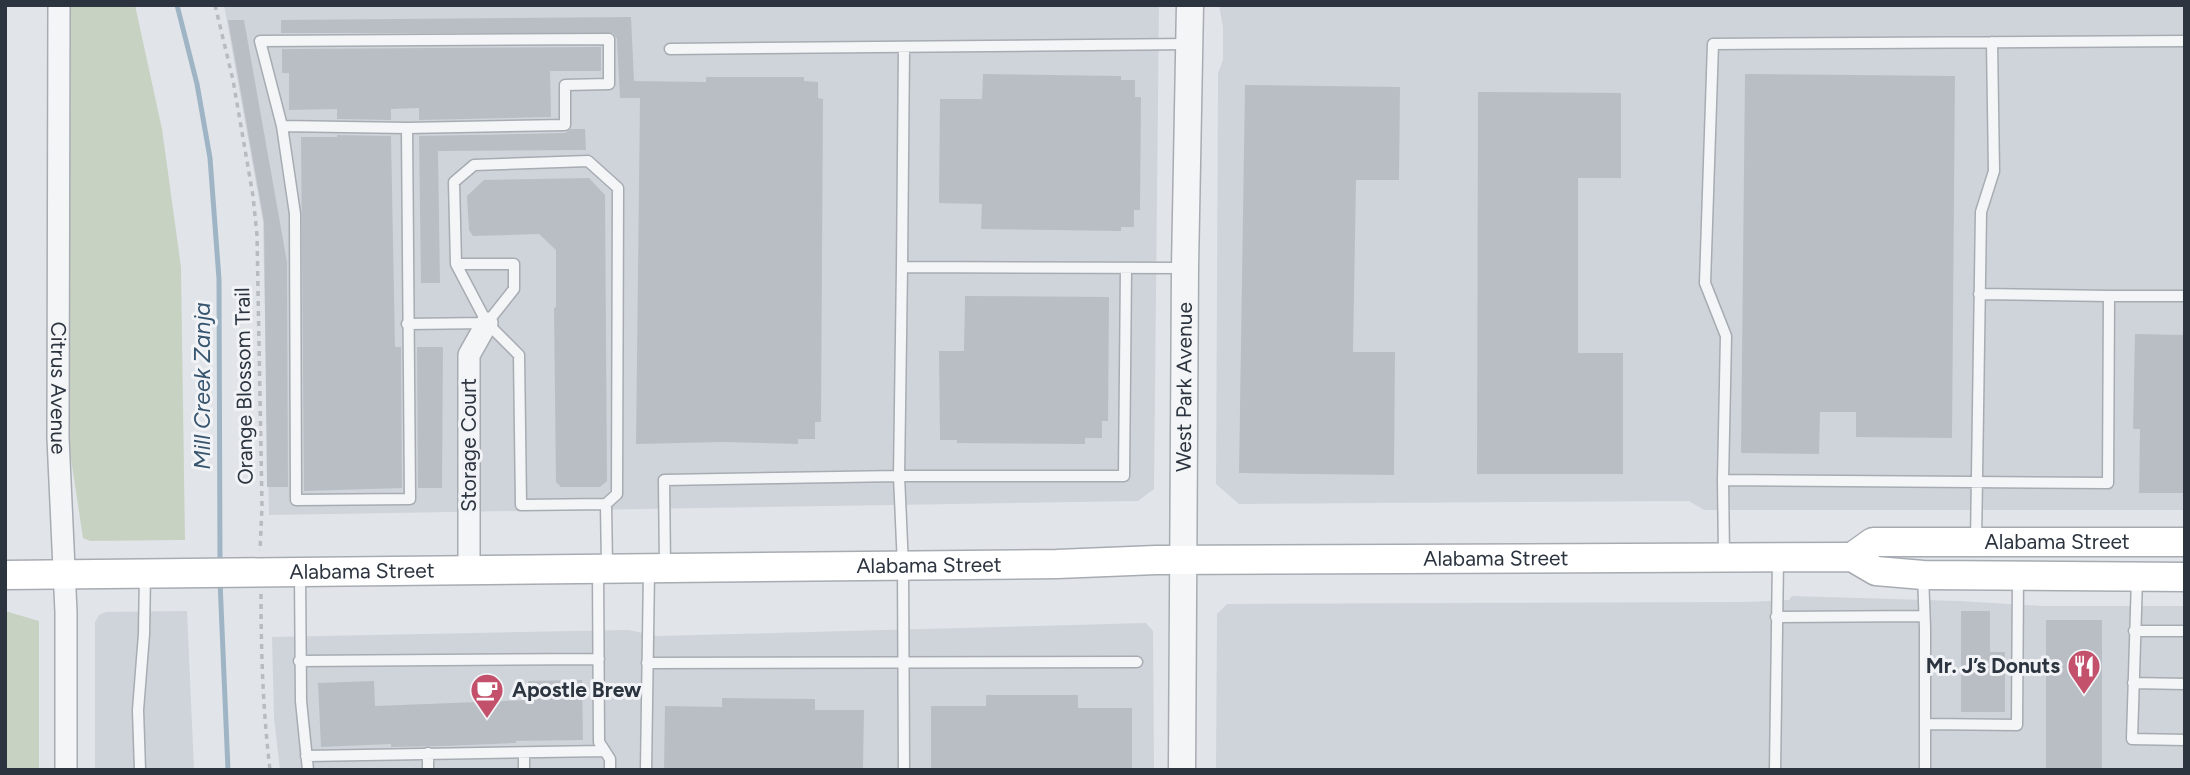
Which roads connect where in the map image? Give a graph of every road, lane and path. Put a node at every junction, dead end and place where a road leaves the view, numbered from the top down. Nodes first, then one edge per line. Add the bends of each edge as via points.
1 (59, 5) edge
2 (215, 5) edge
3 (1190, 5) edge
4 (2185, 41) edge
5 (1992, 42) junction
6 (1189, 44) junction
7 (904, 47) junction
8 (670, 49) dead end
9 (282, 126) junction
10 (407, 128) junction
11 (456, 264) junction
12 (902, 267) junction
13 (1126, 268) junction
14 (1185, 268) junction
15 (1979, 294) junction
16 (2109, 296) junction
17 (2185, 296) edge
18 (486, 323) junction
19 (407, 324) junction
20 (900, 475) junction
21 (1723, 480) junction
22 (1976, 481) junction
23 (606, 504) junction
24 (1976, 542) junction
25 (2185, 542) edge
26 (1852, 557) junction
27 (1778, 558) junction
28 (1184, 559) junction
29 (1724, 559) junction
30 (903, 566) junction
31 (657, 568) junction
32 (603, 569) junction
33 (469, 571) junction
34 (258, 572) junction
35 (300, 573) junction
36 (65, 574) junction
37 (145, 574) junction
38 (5, 575) edge
39 (1923, 575) junction
40 (2018, 576) junction
41 (2185, 577) edge
42 (2137, 578) junction
43 (1924, 616) junction
44 (1776, 617) junction
45 (2134, 631) junction
46 (2185, 631) edge
47 (598, 659) junction
48 (299, 661) junction
49 (1137, 662) dead end
50 (647, 663) junction
51 (904, 664) junction
52 (2133, 683) junction
53 (2185, 684) edge
54 (1926, 724) junction
55 (2185, 740) edge
56 (605, 751) junction
57 (428, 753) junction
58 (524, 753) junction
59 (306, 756) junction
60 (66, 770) edge
61 (140, 770) edge
62 (270, 770) edge
63 (308, 770) edge
64 (428, 770) edge
65 (524, 770) edge
66 (610, 770) edge
67 (646, 770) edge
68 (904, 770) edge
69 (1182, 770) edge
70 (1775, 770) edge
71 (1925, 770) edge

1 - 36 street, Citrus Avenue via 58,438
2 - 34 path, Orange Blossom Trail via 233,80 257,234
3 - 6 street, West Park Avenue
4 - 5 lane
5 - 15 lane via 1994,171 1981,212
5 - 21 lane via 1713,44 1705,283 1726,336
6 - 7 lane
6 - 14 street, West Park Avenue
7 - 8 lane
7 - 12 lane
9 - 10 lane
9 - 10 lane via 260,41 609,38 609,84 565,85 565,125
9 - 19 lane via 295,214 296,500 410,499
10 - 19 lane
11 - 18 lane
11 - 18 lane via 514,264 514,289
11 - 23 lane via 454,182 474,165 588,161 618,188 617,494
12 - 13 lane
12 - 20 lane
13 - 14 lane
13 - 20 lane via 1124,475
14 - 28 street, West Park Avenue
15 - 16 lane
15 - 22 lane
16 - 17 lane
16 - 22 lane via 2108,483
18 - 19 lane
18 - 23 lane via 519,355 520,505
18 - 33 street, Storage Court via 469,355
20 - 30 lane
20 - 31 lane via 664,480
21 - 22 lane
21 - 29 lane
22 - 24 lane
23 - 32 lane
24 - 25 main road, Alabama Street
24 - 26 main road, Alabama Street via 1873,542
26 - 27 main road, Alabama Street
26 - 39 main road, Alabama Street via 1877,572
27 - 29 main road, Alabama Street
27 - 44 lane
28 - 29 main road, Alabama Street
28 - 30 main road, Alabama Street
28 - 69 street, West Park Avenue
30 - 31 main road, Alabama Street
30 - 51 lane
31 - 32 main road, Alabama Street
31 - 50 lane
32 - 33 main road, Alabama Street
32 - 47 lane
33 - 35 main road, Alabama Street
34 - 35 main road, Alabama Street
34 - 37 main road, Alabama Street
34 - 62 path, Orange Blossom Trail
35 - 48 lane
36 - 37 main road, Alabama Street
36 - 38 main road, Alabama Street
36 - 60 street, Citrus Avenue
37 - 61 lane via 138,710
39 - 40 main road, Alabama Street
39 - 43 lane
40 - 42 main road, Alabama Street
40 - 54 lane via 2017,725
41 - 42 main road, Alabama Street
42 - 45 lane
43 - 44 lane
43 - 54 lane
44 - 70 lane
45 - 46 lane
45 - 52 lane
47 - 48 lane
47 - 56 lane via 599,742
48 - 59 lane
49 - 51 lane
50 - 51 lane
50 - 67 lane
51 - 68 lane
52 - 53 lane
52 - 55 lane via 2132,739
54 - 71 lane
56 - 58 lane
56 - 66 lane
57 - 58 lane
57 - 59 lane
57 - 64 lane
58 - 65 lane
59 - 63 lane

